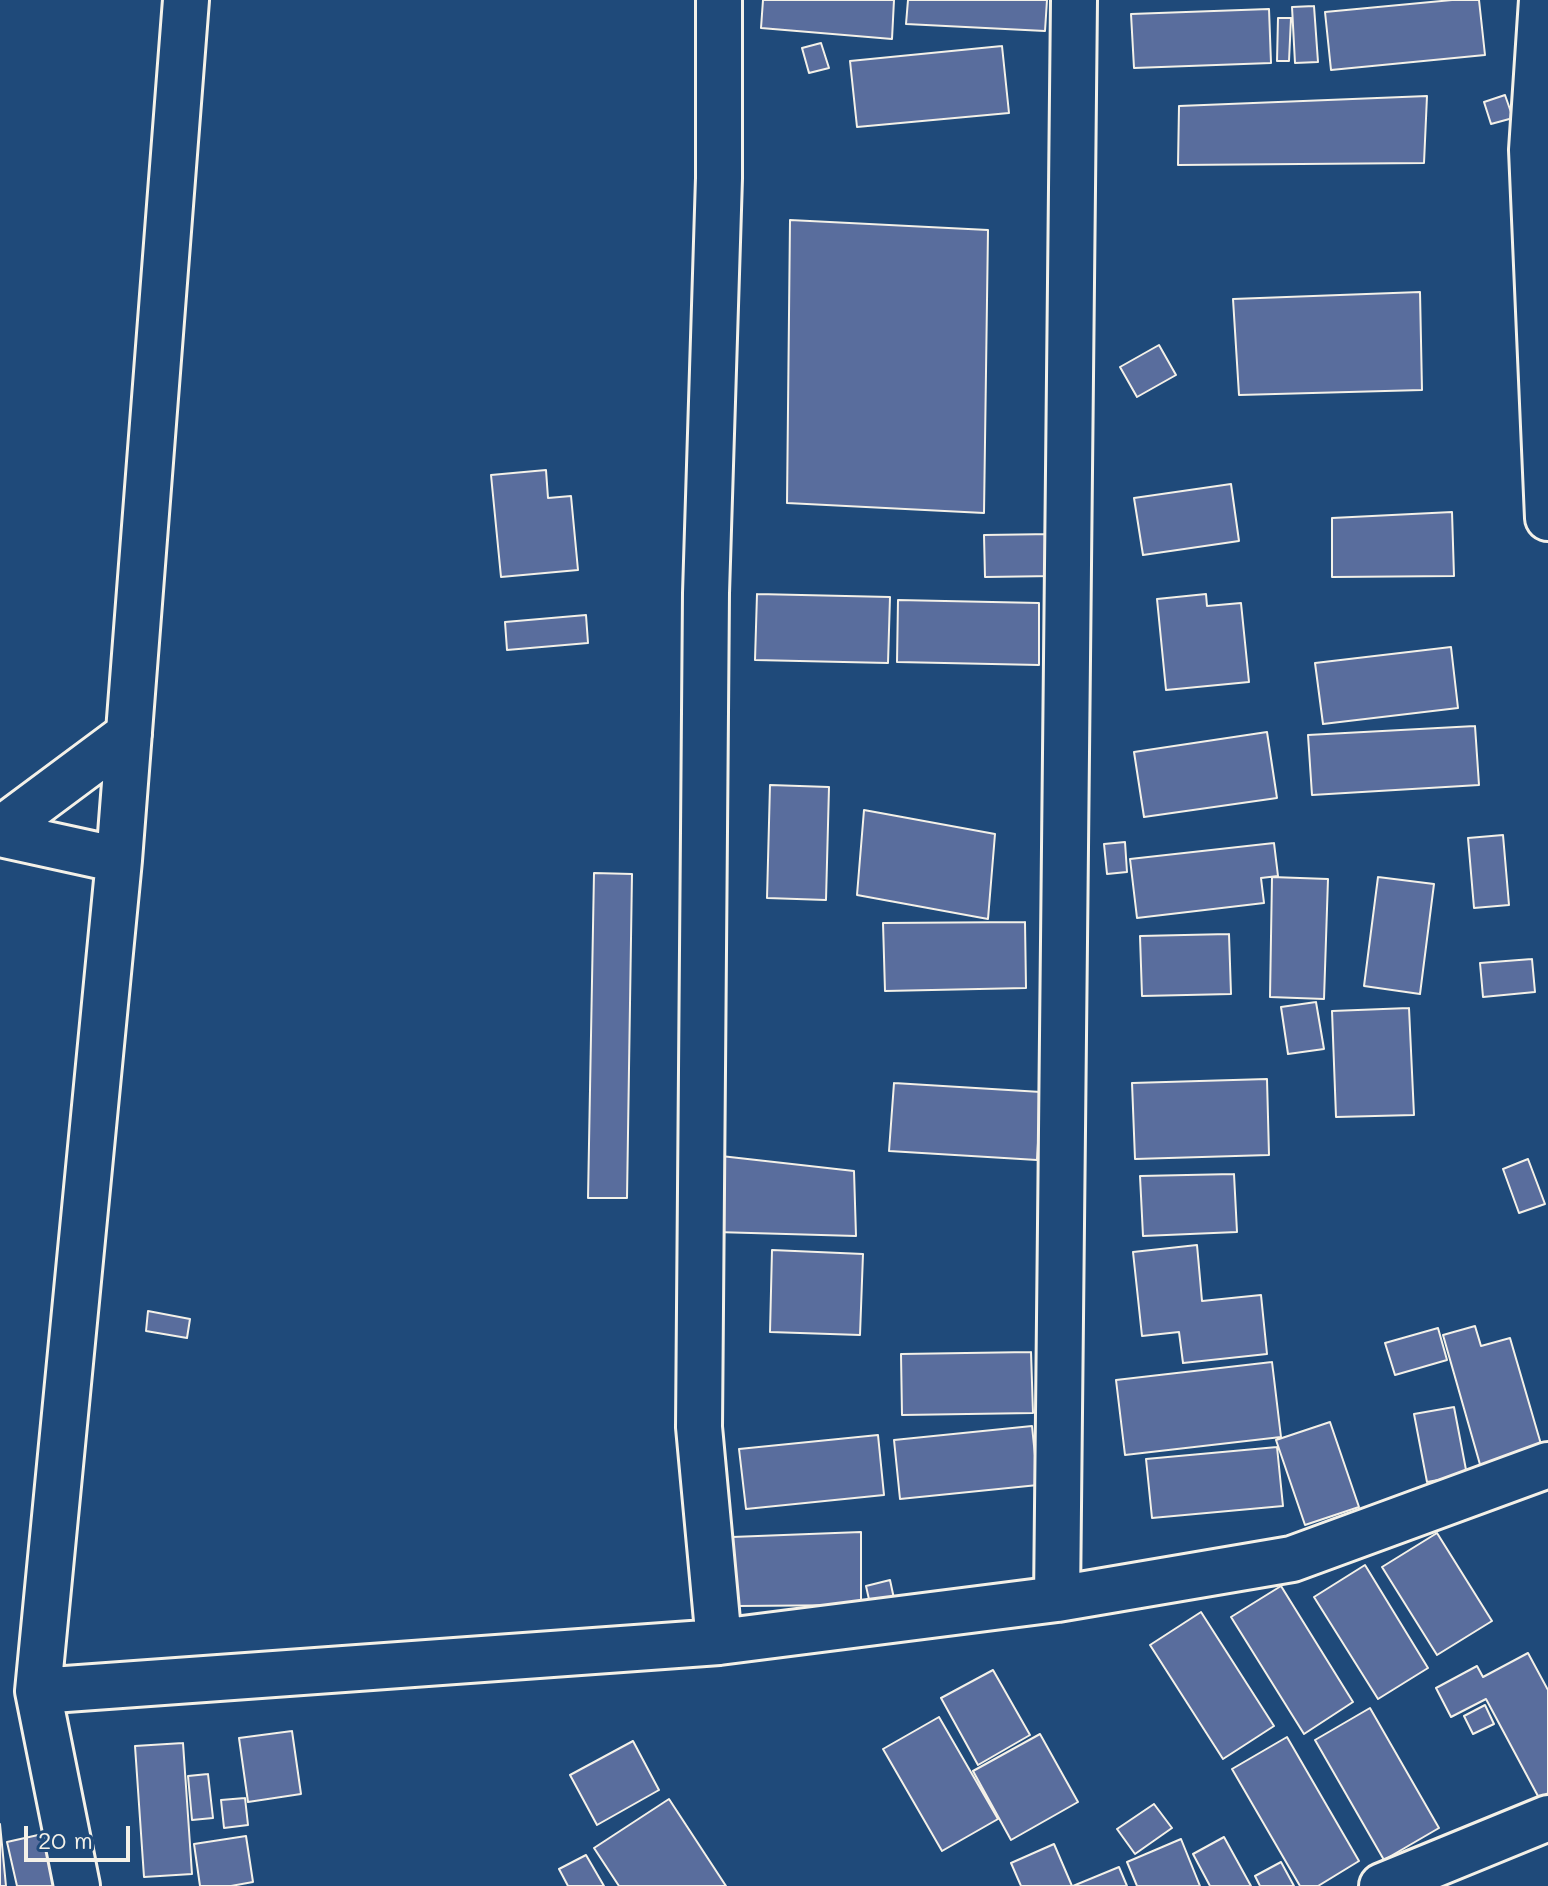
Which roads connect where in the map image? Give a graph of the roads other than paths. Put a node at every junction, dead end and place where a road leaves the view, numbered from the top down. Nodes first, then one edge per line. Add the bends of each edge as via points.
1 (186, 0) edge
2 (719, 0) edge
3 (1074, 0) edge
4 (1542, 0) edge
5 (1540, 150) edge
6 (1548, 518) edge
7 (129, 734) junction
8 (0, 832) edge
9 (119, 860) junction
10 (1548, 1465) edge
11 (1057, 1599) junction
12 (719, 1642) junction
13 (38, 1691) junction
14 (1548, 1818) edge
15 (77, 1886) edge
16 (1382, 1886) edge

1 - 7 street
2 - 12 street via 706,593 699,1411
3 - 11 street
4 - 5 street
5 - 6 street
7 - 8 street
7 - 9 street
8 - 9 street
9 - 13 street
10 - 11 street via 1292,1559
11 - 12 street
12 - 13 street
13 - 15 street
14 - 16 street

